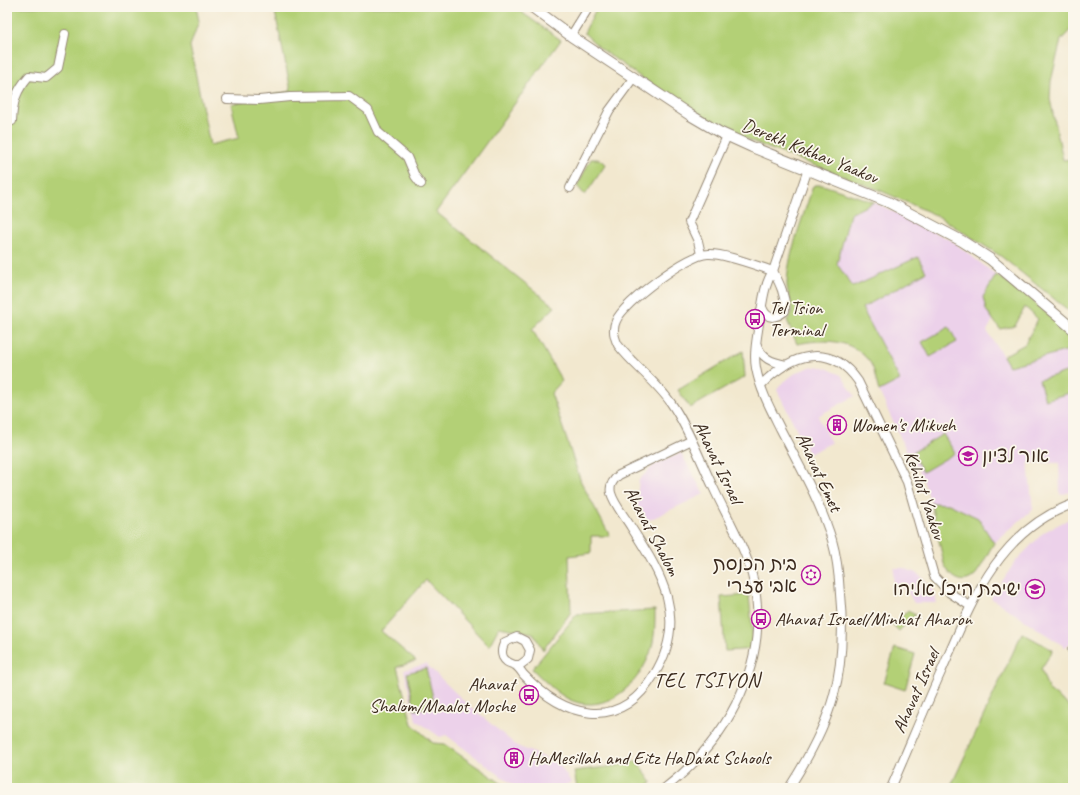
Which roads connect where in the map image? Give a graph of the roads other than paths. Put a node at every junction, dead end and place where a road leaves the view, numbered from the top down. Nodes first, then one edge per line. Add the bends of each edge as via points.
1 (532, 7) edge
2 (589, 7) edge
3 (65, 34) dead end
4 (571, 36) junction
5 (634, 77) junction
6 (227, 100) dead end
7 (12, 121) dead end
8 (727, 136) junction
9 (808, 169) junction
10 (421, 184) dead end
11 (570, 188) dead end
12 (701, 254) junction
13 (773, 271) junction
14 (762, 307) junction
15 (1073, 328) edge
16 (757, 344) junction
17 (786, 365) junction
18 (761, 385) junction
19 (690, 441) junction
20 (1073, 504) edge
21 (970, 606) junction
22 (524, 662) junction
23 (515, 665) junction
24 (528, 679) junction
25 (665, 788) edge
26 (789, 788) edge
27 (890, 788) edge

1 - 4 street, Derekh Kokhav Yaakov
2 - 4 street
3 - 7 street via 58,68 46,78 29,76 19,88 13,105
4 - 5 street, Derekh Kokhav Yaakov
5 - 8 street, Derekh Kokhav Yaakov via 690,115
5 - 11 street via 609,111
6 - 10 street via 349,96 368,110 378,132 408,157
8 - 9 street, Derekh Kokhav Yaakov
8 - 12 street via 688,222 698,241
9 - 13 street, Ahavat Emet
9 - 15 street, Derekh Kokhav Yaakov via 888,202 962,241 990,259
12 - 13 street via 710,253
12 - 19 street, Ahavat Israel via 683,262 645,291 618,316 614,327 618,345 666,396
13 - 14 street, Ahavat Emet via 766,286
13 - 14 street via 786,301 785,311 778,317 770,318 765,315
14 - 16 street, Ahavat Emet
16 - 17 street via 765,358
16 - 18 street, Ahavat Emet via 756,367
17 - 18 street, Kehilot Yaakov via 772,373
17 - 21 street, Kehilot Yaakov via 811,356 823,356 836,360 852,372 907,482 934,576 950,592
18 - 26 street, Ahavat Emet via 766,400 811,488 832,540 842,608 841,661 832,706 813,749
19 - 24 street, Ahavat Shalom via 619,475 611,483 610,488 615,501 656,566 668,598 670,634 666,650 644,690 620,708 583,713 561,705
19 - 25 street, Ahavat Israel via 750,567 757,604 757,642 749,673 734,710 700,758
20 - 21 street, Ahavat Israel via 1048,514 1019,537 994,564
21 - 27 street, Ahavat Israel
22 - 23 street
22 - 23 street via 529,654 528,645 521,638 512,638 505,642 502,655 507,662
22 - 24 street
23 - 24 street

